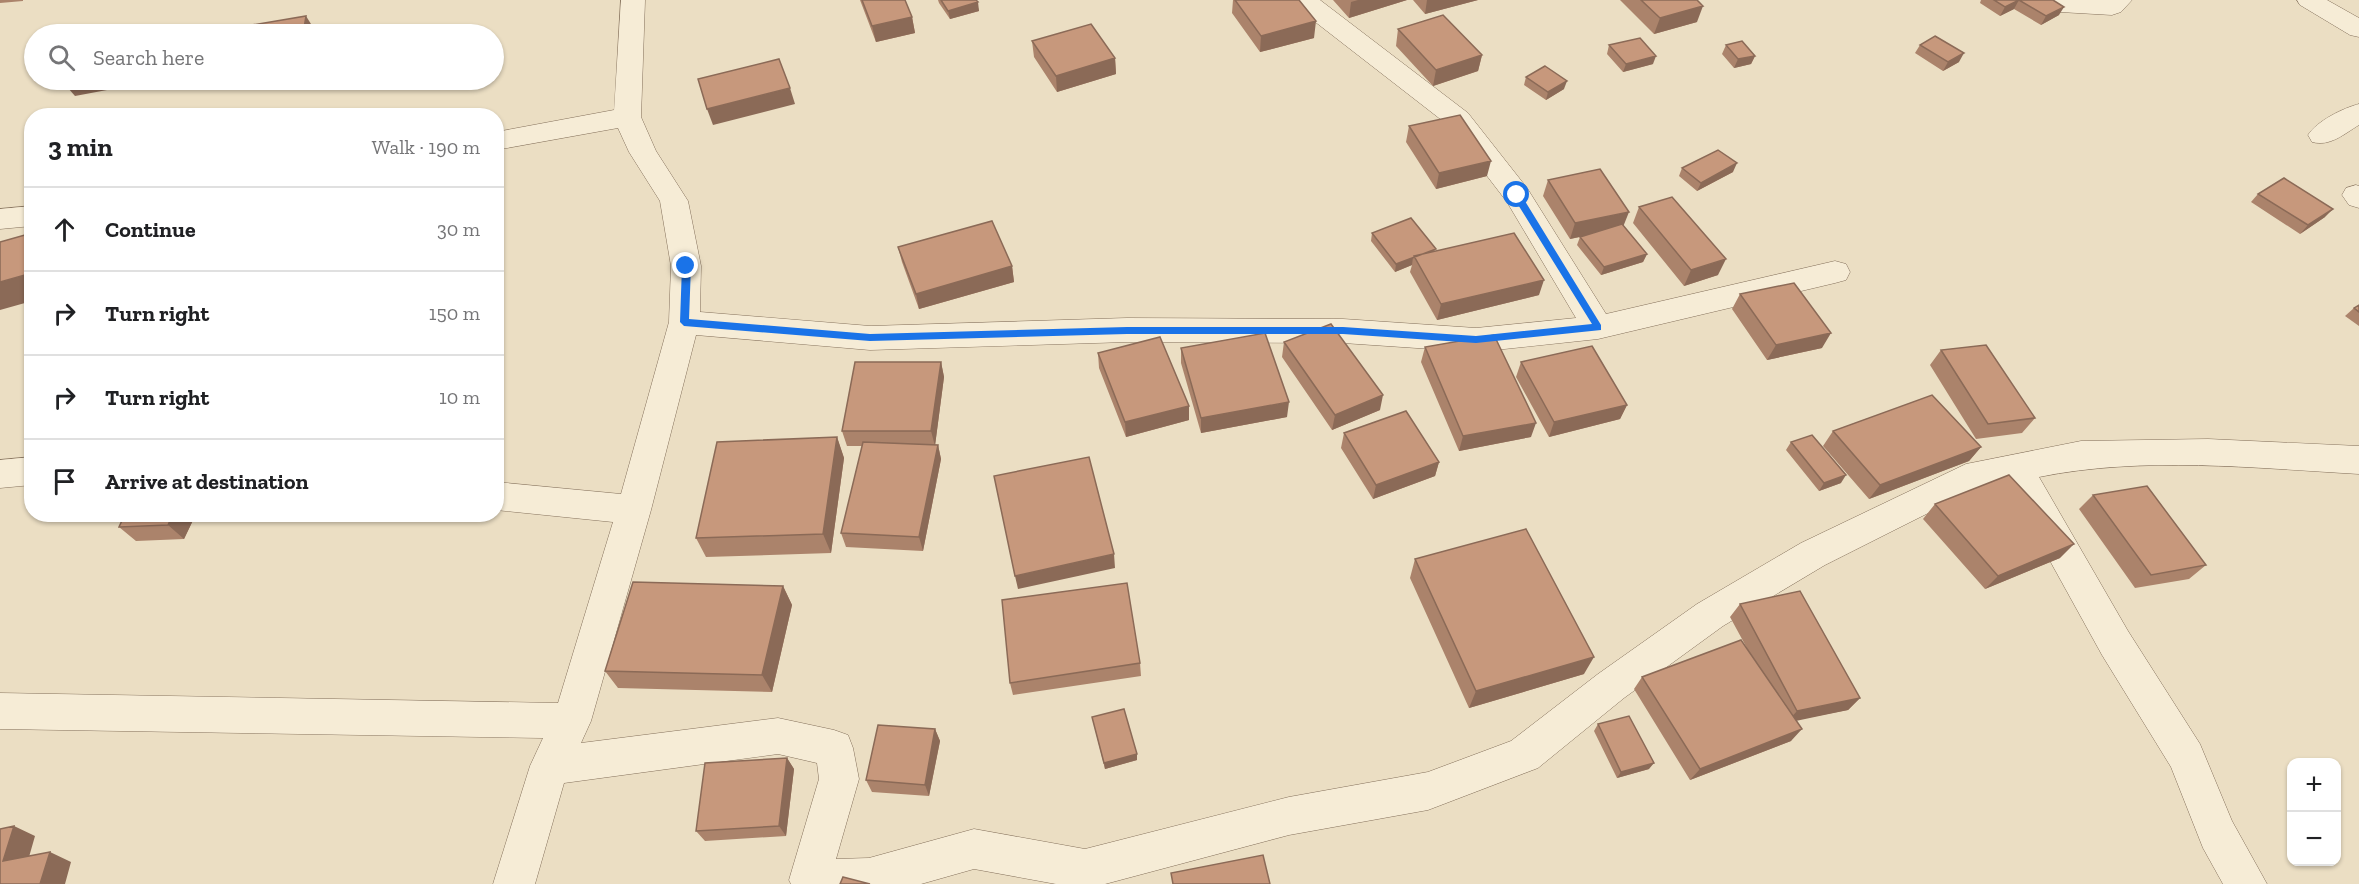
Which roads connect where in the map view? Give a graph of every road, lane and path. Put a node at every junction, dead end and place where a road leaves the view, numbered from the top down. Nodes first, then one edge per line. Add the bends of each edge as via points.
1 (633, 0) edge
2 (1308, 0) edge
3 (2054, 0) edge
4 (2120, 0) edge
5 (2309, 0) edge
6 (2359, 29) edge
7 (2359, 113) edge
8 (627, 117) junction
9 (2322, 135) dead end
10 (504, 140) edge
11 (24, 217) edge
12 (0, 219) edge
13 (1835, 272) dead end
14 (684, 322) junction
15 (1598, 327) junction
16 (2359, 460) edge
17 (2016, 468) junction
18 (24, 472) edge
19 (0, 474) edge
20 (504, 497) edge
21 (633, 510) junction
22 (0, 711) edge
23 (572, 721) junction
24 (549, 766) junction
25 (514, 884) edge
26 (2246, 884) edge

1 - 8 street
2 - 15 street via 1314,9 1458,119 1517,195
3 - 4 street via 2112,7
5 - 6 street
7 - 9 street
8 - 10 street
8 - 14 street via 643,152 674,201 686,266
11 - 12 street
13 - 15 street
14 - 15 street via 870,338 1127,330 1343,331 1476,340
14 - 21 street
16 - 17 street via 2208,453 2081,455
17 - 24 street via 1966,478 1813,554 1710,615 1611,686 1524,756 1428,791 1290,816 1085,869 974,849 869,878 810,880 840,779 834,748 778,736
17 - 26 street via 2115,643 2186,757 2217,834
18 - 19 street
20 - 21 street
21 - 23 street
22 - 23 street
23 - 24 street
24 - 25 street

